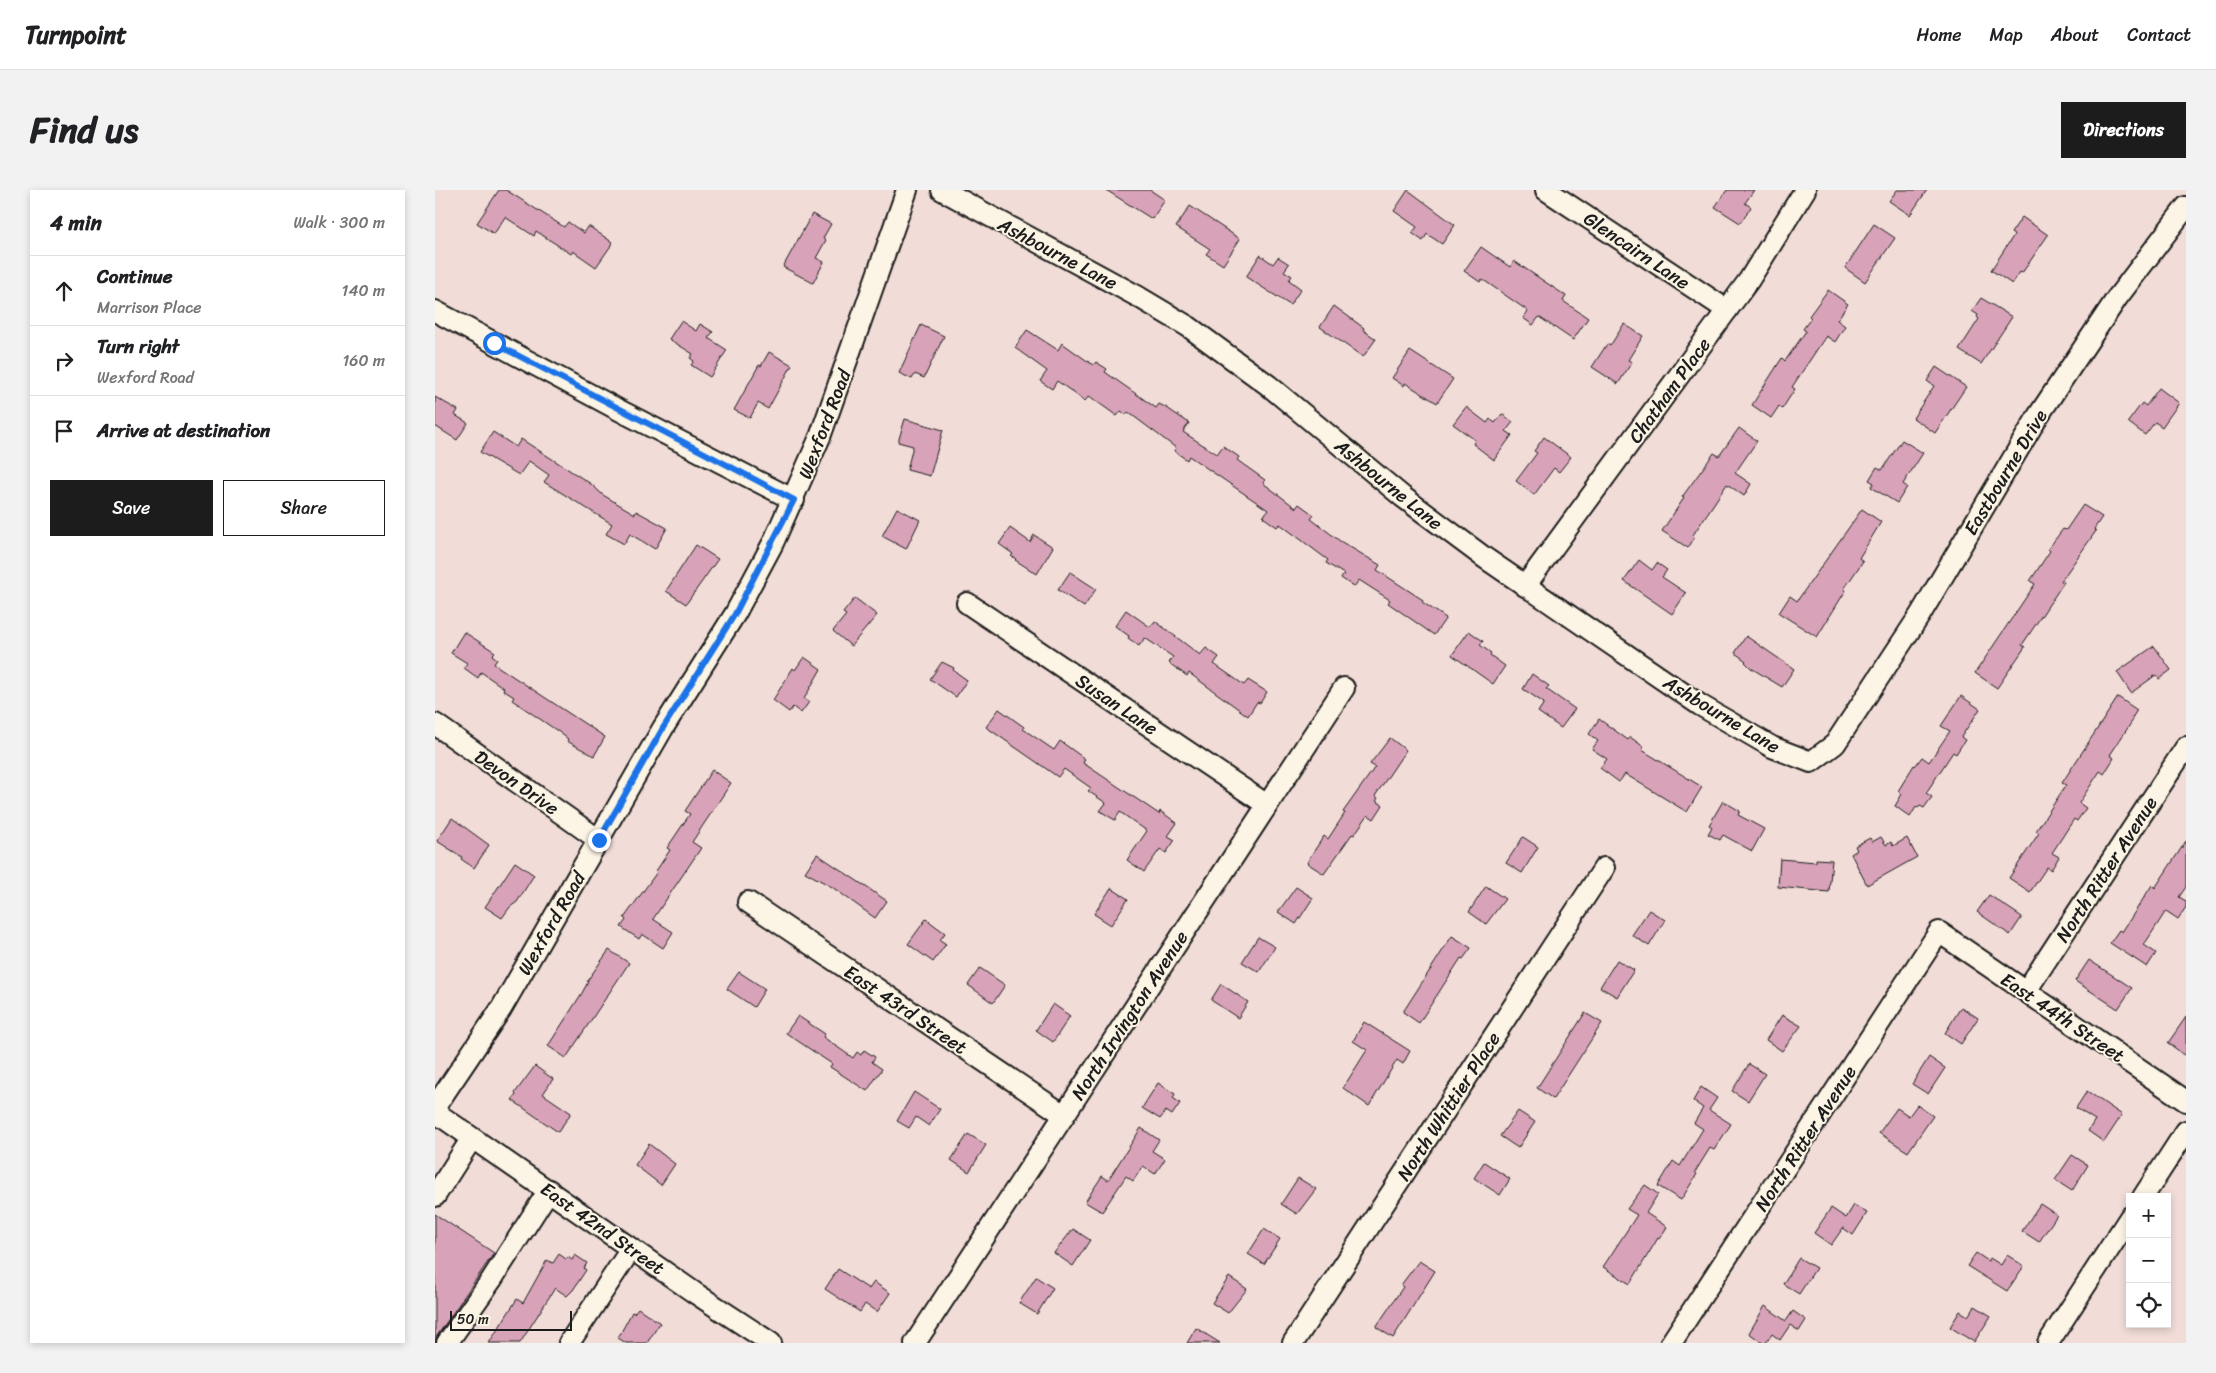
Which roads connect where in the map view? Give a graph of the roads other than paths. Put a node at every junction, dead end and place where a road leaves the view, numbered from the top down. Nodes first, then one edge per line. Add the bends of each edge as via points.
1 (907, 190) edge
2 (942, 190) edge
3 (1547, 190) edge
4 (1805, 190) edge
5 (2186, 207) edge
6 (1727, 310) junction
7 (435, 311) edge
8 (794, 500) junction
9 (1525, 586) junction
10 (967, 603) dead end
11 (1344, 688) dead end
12 (435, 724) edge
13 (1835, 744) joint
14 (2186, 747) edge
15 (1267, 805) junction
16 (599, 840) junction
17 (1603, 868) dead end
18 (748, 902) dead end
19 (1939, 932) joint
20 (2026, 991) junction
21 (2186, 1102) edge
22 (435, 1107) edge
23 (435, 1112) edge
24 (1064, 1115) junction
25 (2186, 1131) edge
26 (472, 1138) junction
27 (549, 1190) junction
28 (2146, 1193) edge
29 (435, 1196) edge
30 (2126, 1223) edge
31 (631, 1249) junction
32 (447, 1343) edge
33 (569, 1343) edge
34 (771, 1343) edge
35 (915, 1343) edge
36 (1293, 1343) edge
37 (1671, 1343) edge
38 (2048, 1343) edge

1 - 8 street, Wexford Road via 828,416
2 - 9 street, Ashbourne Lane via 1189,327 1268,385 1403,497
3 - 6 street, Glencairn Lane
4 - 6 street, Chatham Place
5 - 13 street, Eastbourne Drive via 2117,298 2038,416 1920,615
6 - 9 street, Chatham Place
7 - 8 street
8 - 16 street, Wexford Road via 735,614 663,728
9 - 13 street, Ashbourne Lane via 1700,705 1772,747 1811,762
10 - 15 street, Susan Lane
11 - 15 street, North Irvington Avenue
12 - 16 street, Devon Drive
14 - 20 street, North Ritter Avenue
15 - 24 street, North Irvington Avenue
16 - 22 street, Wexford Road via 501,1009
17 - 36 street, North Whittier Place
18 - 24 street, East 43rd Street
19 - 20 street, East 44th Street
19 - 37 street, North Ritter Avenue
20 - 21 street, East 44th Street
23 - 26 street, East 42nd Street
24 - 35 street, North Irvington Avenue
25 - 28 street
26 - 27 street, East 42nd Street
26 - 29 street
27 - 31 street, East 42nd Street
27 - 32 street
30 - 38 street
31 - 33 street
31 - 34 street, East 42nd Street

